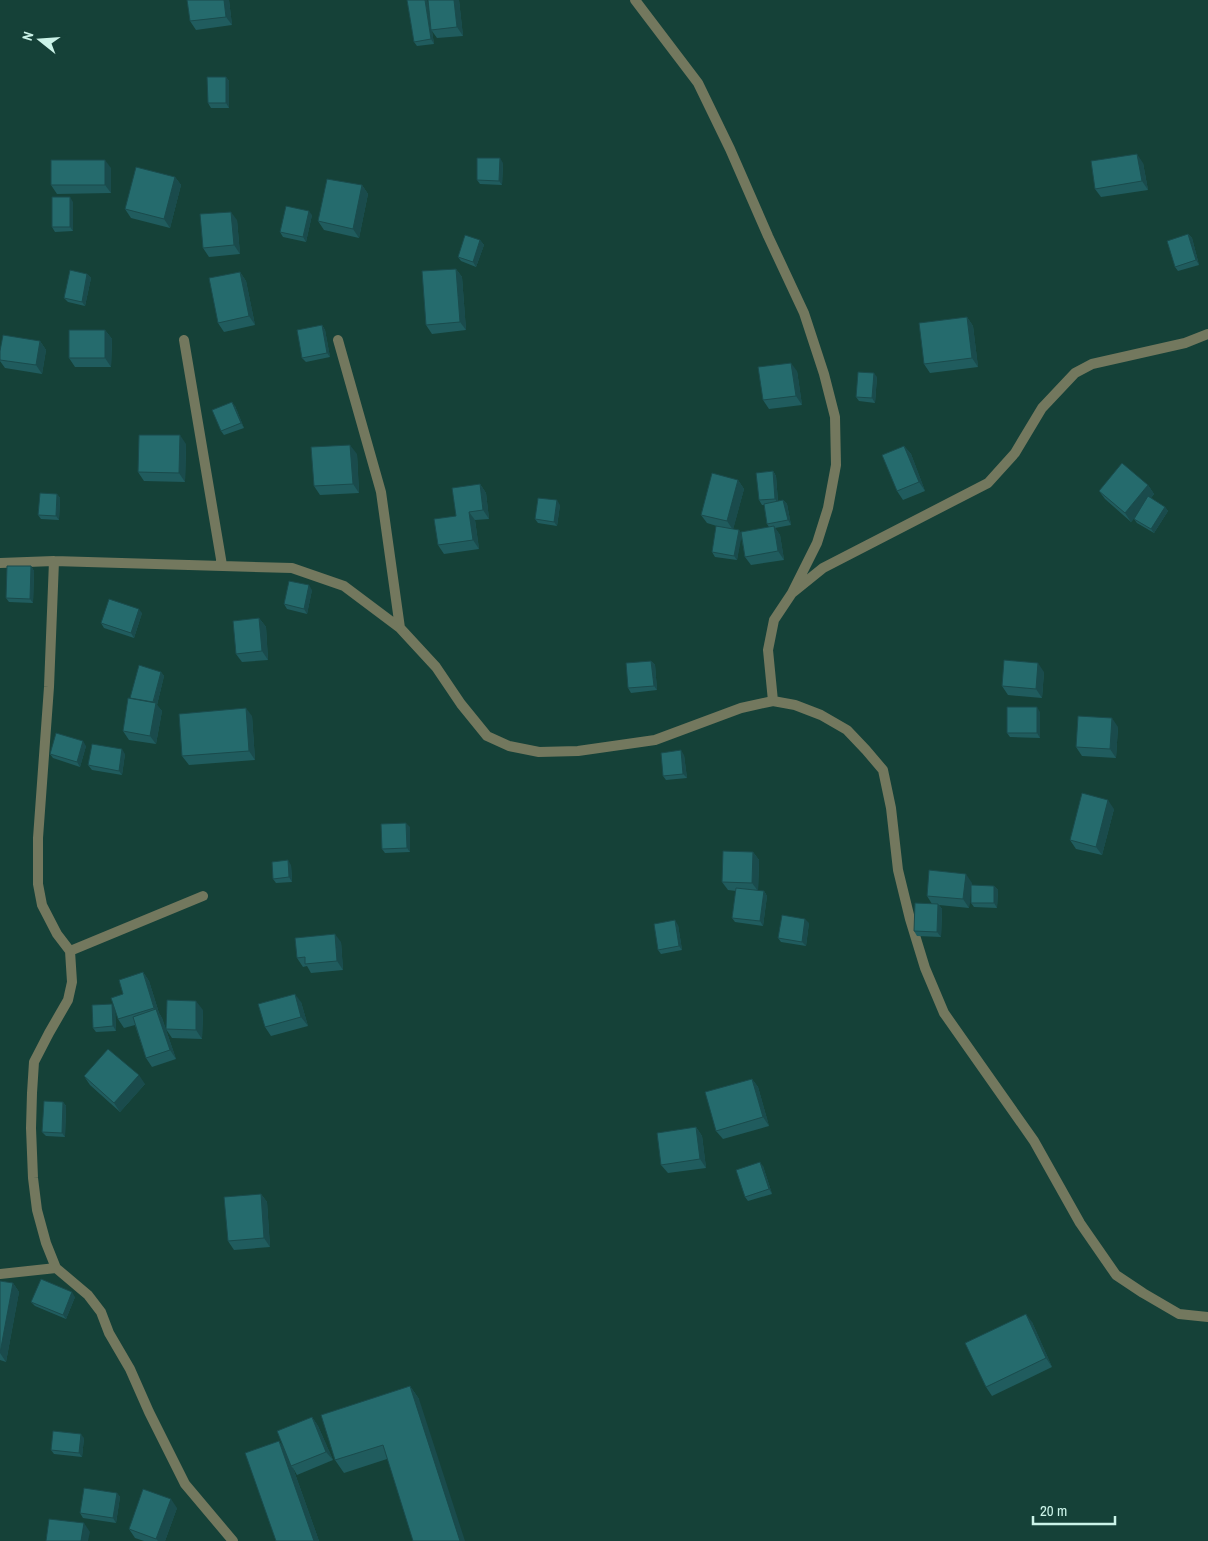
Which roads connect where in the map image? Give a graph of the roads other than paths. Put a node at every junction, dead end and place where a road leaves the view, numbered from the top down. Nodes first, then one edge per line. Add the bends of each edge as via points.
1 (635, 0) edge
2 (1208, 334) edge
3 (184, 340) dead end
4 (338, 340) dead end
5 (54, 561) junction
6 (0, 563) edge
7 (222, 565) junction
8 (792, 593) junction
9 (400, 628) junction
10 (772, 701) junction
11 (203, 896) dead end
12 (70, 951) junction
13 (56, 1268) junction
14 (0, 1274) edge
15 (1208, 1318) edge
16 (233, 1541) edge

1 - 8 street via 698,83 804,313 824,374 835,417 836,465 828,508 816,543
2 - 8 street via 1185,343 1092,364 1075,373 1042,408 1015,453 988,484 823,568
3 - 7 street
4 - 9 street via 381,492
5 - 6 street
5 - 7 street
5 - 12 street via 38,884 42,904
7 - 9 street via 292,568 344,586
8 - 10 street via 774,620 768,650
9 - 10 street via 436,667 487,736 509,746 539,752 655,740 742,708
10 - 15 street via 821,715 847,730 883,770 898,870 910,918 925,968 944,1013 1034,1141 1080,1223 1116,1275 1179,1314
11 - 12 street
12 - 13 street via 72,982 68,1000 34,1062 32,1093 33,1178 37,1210
13 - 14 street
13 - 16 street via 88,1295 101,1312 185,1484

